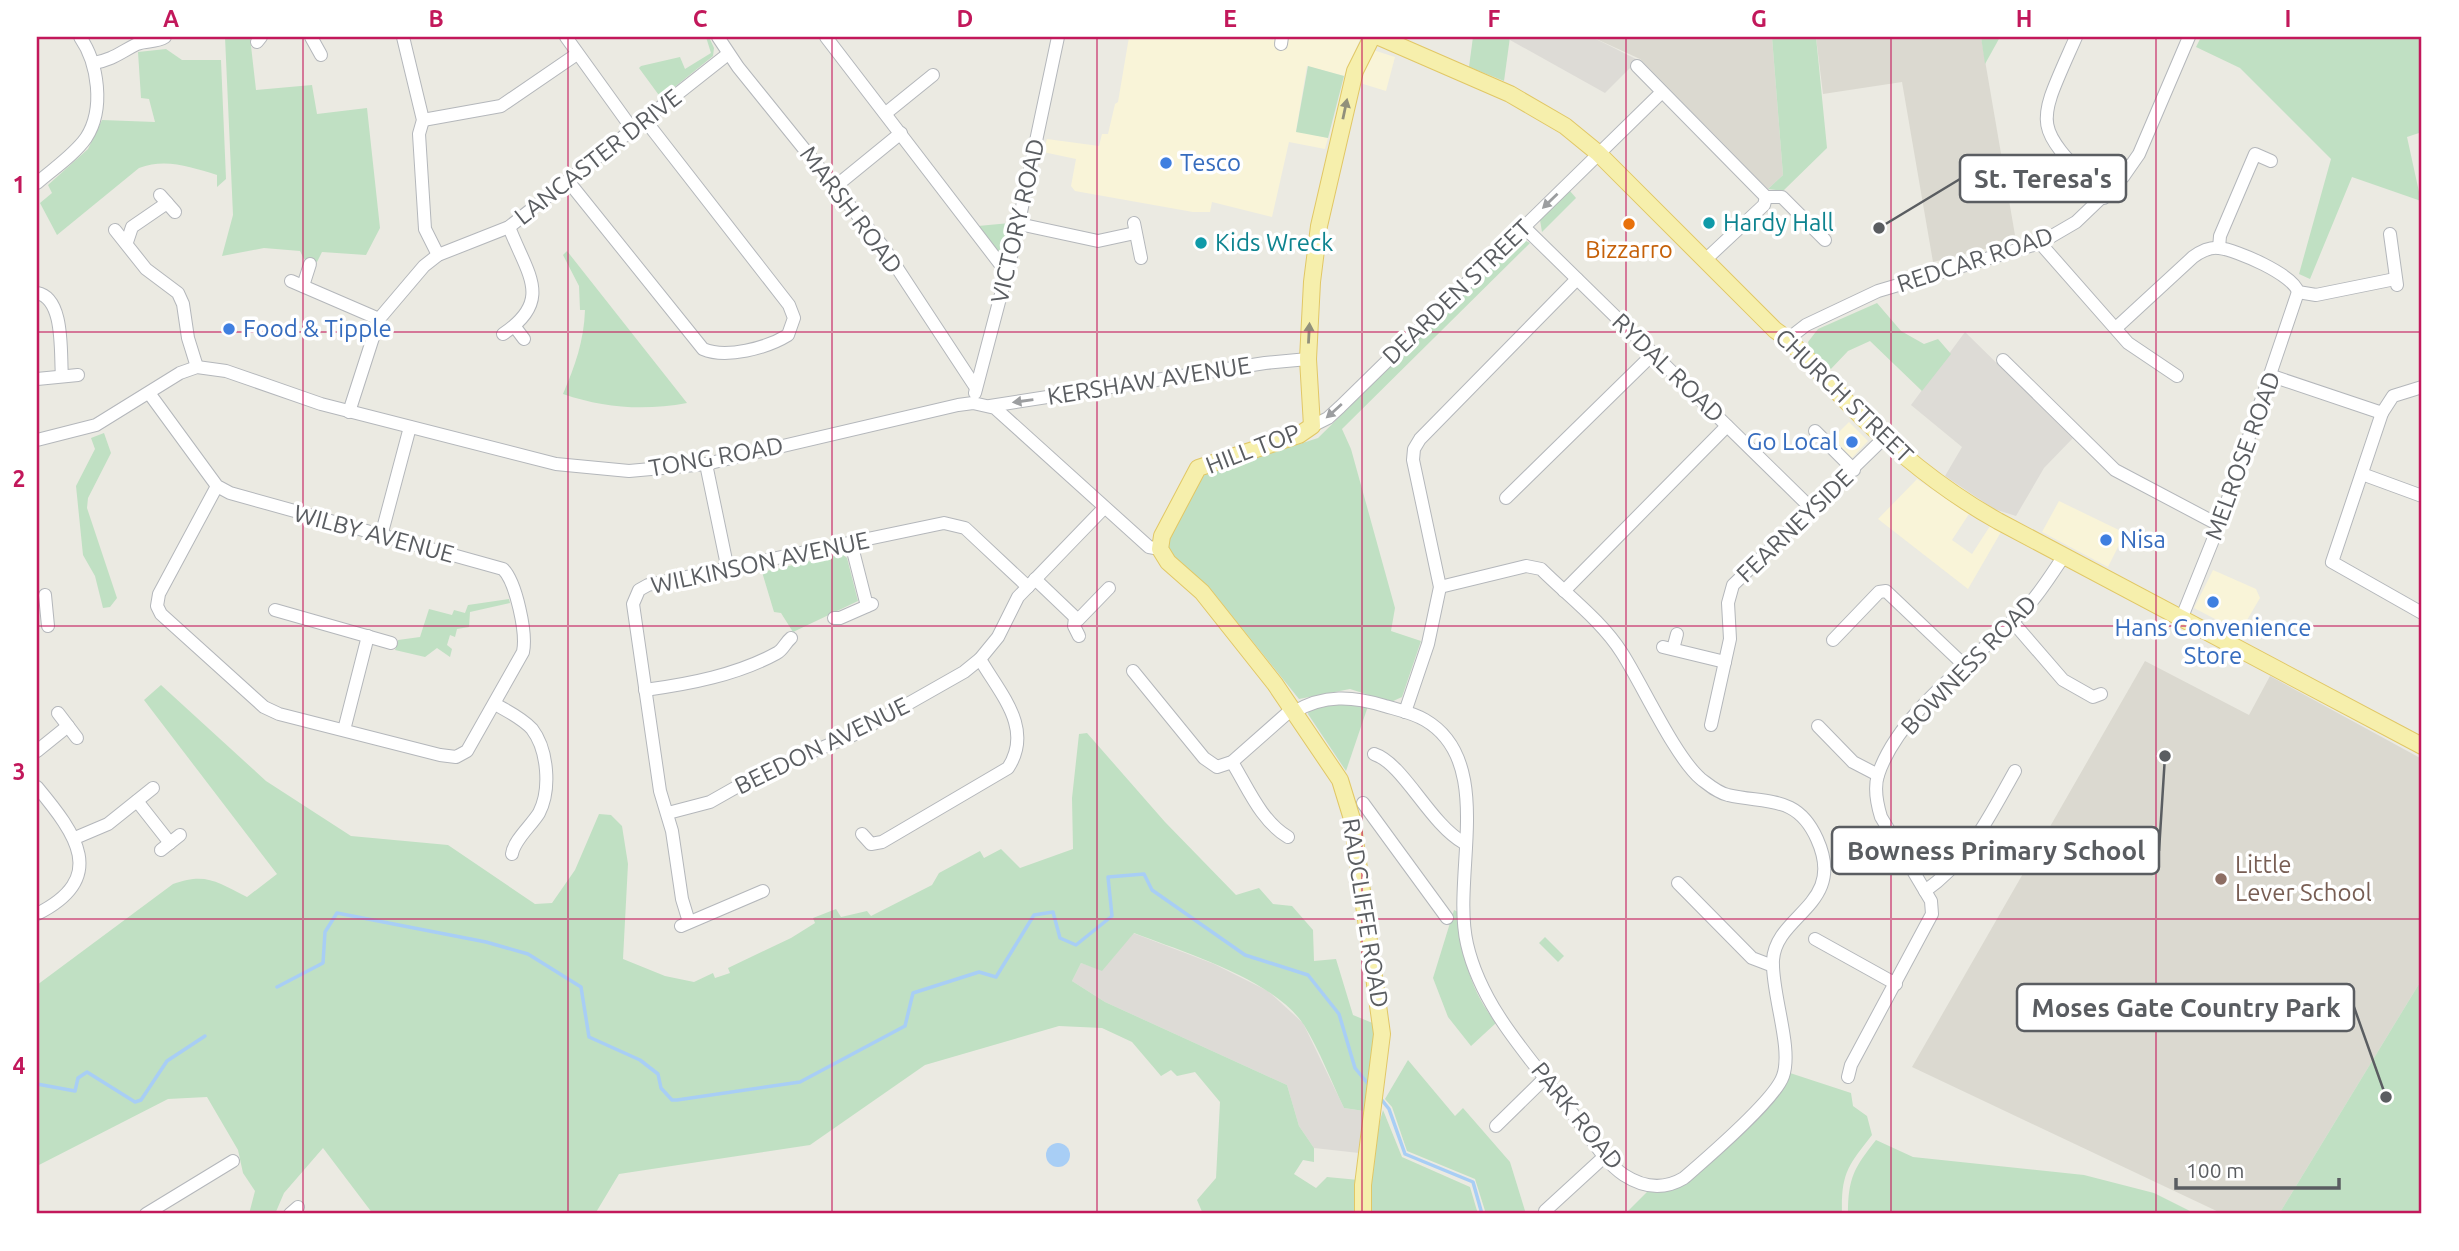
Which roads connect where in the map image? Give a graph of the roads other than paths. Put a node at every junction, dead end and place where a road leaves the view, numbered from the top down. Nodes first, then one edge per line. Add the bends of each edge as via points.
1 (80, 37) edge
2 (165, 37) edge
3 (311, 37) edge
4 (404, 37) edge
5 (582, 37) edge
6 (718, 37) edge
7 (826, 37) edge
8 (1058, 37) edge
9 (1372, 37) edge
10 (1379, 37) edge
11 (2076, 37) edge
12 (2189, 37) edge
13 (571, 45) edge
14 (728, 54) junction
15 (322, 59) dead end
16 (94, 63) junction
17 (1637, 66) dead end
18 (933, 75) dead end
19 (1662, 92) junction
20 (886, 113) junction
21 (423, 120) junction
22 (645, 120) junction
23 (633, 130) junction
24 (901, 133) junction
25 (1598, 153) junction
26 (2271, 161) dead end
27 (568, 181) junction
28 (836, 186) junction
29 (39, 188) edge
30 (1766, 197) junction
31 (2104, 198) junction
32 (167, 203) dead end
33 (1019, 224) junction
34 (509, 227) junction
35 (1524, 227) junction
36 (115, 230) dead end
37 (2390, 234) dead end
38 (1825, 240) dead end
39 (127, 242) junction
40 (2040, 243) junction
41 (2219, 248) junction
42 (438, 255) junction
43 (1141, 258) dead end
44 (1704, 261) junction
45 (310, 264) dead end
46 (1007, 273) junction
47 (1577, 279) junction
48 (2298, 292) junction
49 (37, 293) edge
50 (379, 319) junction
51 (515, 327) junction
52 (2116, 328) junction
53 (503, 334) dead end
54 (1788, 339) junction
55 (524, 340) dead end
56 (1653, 354) junction
57 (1308, 359) junction
58 (2003, 360) dead end
59 (197, 367) junction
60 (78, 375) dead end
61 (62, 376) junction
62 (2177, 376) dead end
63 (2272, 376) junction
64 (37, 379) edge
65 (2422, 387) edge
66 (976, 388) junction
67 (149, 393) junction
68 (972, 404) junction
69 (990, 406) junction
70 (349, 412) junction
71 (2382, 413) junction
72 (1312, 426) junction
73 (1727, 426) junction
74 (410, 427) junction
75 (1815, 431) dead end
76 (1883, 439) junction
77 (37, 440) edge
78 (706, 464) junction
79 (1854, 470) junction
80 (2362, 474) junction
81 (217, 486) junction
82 (2422, 496) edge
83 (1506, 498) dead end
84 (1104, 508) junction
85 (1812, 509) junction
86 (2219, 526) junction
87 (381, 536) junction
88 (851, 543) junction
89 (1160, 549) junction
90 (2064, 556) junction
91 (728, 570) junction
92 (1032, 583) junction
93 (1440, 587) junction
94 (1109, 589) dead end
95 (1564, 591) junction
96 (45, 595) dead end
97 (42, 610) edge
98 (275, 610) dead end
99 (2422, 613) edge
100 (2182, 617) junction
101 (834, 618) dead end
102 (1075, 618) junction
103 (2012, 621) junction
104 (48, 626) dead end
105 (1678, 634) dead end
106 (368, 636) junction
107 (1079, 636) dead end
108 (792, 638) dead end
109 (1833, 640) dead end
110 (391, 643) dead end
111 (980, 659) junction
112 (1725, 662) junction
113 (1964, 665) junction
114 (1133, 671) dead end
115 (645, 690) junction
116 (2101, 694) dead end
117 (495, 704) junction
118 (1293, 710) junction
119 (1405, 712) junction
120 (1698, 712) dead end
121 (58, 713) dead end
122 (68, 726) junction
123 (1818, 726) dead end
124 (344, 730) junction
125 (77, 738) dead end
126 (2422, 747) edge
127 (37, 751) edge
128 (1374, 754) dead end
129 (1232, 762) junction
130 (2015, 771) dead end
131 (1878, 775) junction
132 (37, 787) edge
133 (153, 788) dead end
134 (137, 800) junction
135 (1363, 803) dead end
136 (668, 813) junction
137 (1352, 819) junction
138 (1377, 822) junction
139 (862, 834) dead end
140 (1288, 837) dead end
141 (75, 838) junction
142 (170, 842) dead end
143 (1464, 843) junction
144 (512, 854) dead end
145 (1678, 883) dead end
146 (761, 888) dead end
147 (1926, 891) junction
148 (37, 914) edge
149 (1447, 918) dead end
150 (1815, 939) dead end
151 (1773, 966) junction
152 (1896, 984) junction
153 (1545, 1077) junction
154 (1848, 1077) dead end
155 (1496, 1126) dead end
156 (1605, 1156) junction
157 (233, 1161) dead end
158 (1545, 1211) dead end
159 (146, 1214) edge
160 (1363, 1214) edge

1 - 16 street
2 - 16 street
3 - 15 street
4 - 21 street
5 - 13 street
6 - 14 street, MARSH ROAD
7 - 20 street
8 - 33 street, VICTORY ROAD
57 -> 9 main road via 1319,226 1354,71
10 - 25 main road, CHURCH STREET via 1533,105
11 - 31 street via 2047,104 2045,121 2057,148
12 - 31 street, REDCAR ROAD via 2139,154
13 - 21 street via 502,106
13 - 23 street
14 - 22 street, LANCASTER DRIVE
14 - 28 street, MARSH ROAD
16 - 29 street via 91,127
17 - 19 street
18 - 20 street
19 - 25 street, DEARDEN STREET
19 - 30 street
20 - 24 street
21 - 42 street via 419,134 425,229
22 - 23 street, LANCASTER DRIVE
22 - 27 street via 789,305 794,318 788,335 729,353 704,349
23 - 27 street, LANCASTER DRIVE
24 - 28 street
24 - 46 street
25 -> 35 street, DEARDEN STREET
25 - 44 main road, CHURCH STREET
26 - 41 street via 2256,154
27 - 34 street, LANCASTER DRIVE
28 - 66 street, MARSH ROAD via 884,248
30 - 38 street via 1782,197 1819,225
30 - 44 street via 1764,205
31 - 40 street, REDCAR ROAD via 2076,222
32 - 39 street via 132,227
33 - 43 street via 1098,241 1134,228
33 - 46 street, VICTORY ROAD
34 - 42 street, LANCASTER DRIVE
34 - 51 street via 534,293 532,309
35 - 47 street, RYDAL ROAD
35 -> 72 street, DEARDEN STREET via 1328,418
36 - 39 street
37 - 48 street via 2396,282 2316,295
39 - 59 street via 146,269 178,293
40 - 52 street
40 - 54 street, REDCAR ROAD via 1891,286 1806,325
41 - 48 street via 2287,276
41 - 52 street via 2193,257
42 - 50 street, LANCASTER DRIVE
44 - 54 main road, CHURCH STREET
45 - 50 street via 297,283
46 - 66 street, VICTORY ROAD
47 - 56 street, RYDAL ROAD
47 - 93 street via 1414,449
48 - 63 street, MELROSE ROAD
49 - 61 street via 52,302 56,315
50 - 70 street, LANCASTER DRIVE
51 - 53 street
51 - 55 street
52 - 62 street via 2128,343
54 - 76 main road, CHURCH STREET
56 - 73 street, RYDAL ROAD
56 - 83 street
57 -> 69 street, KERSHAW AVENUE
57 - 72 main road
58 - 86 street via 2115,471
59 - 67 street
59 - 70 street, TONG ROAD via 226,371
60 - 61 street
61 - 64 street
63 - 71 street
63 - 86 street, MELROSE ROAD
65 - 71 street via 2393,396
66 - 68 street, VICTORY ROAD
67 - 77 street via 96,425
67 - 81 street
68 - 69 street, TONG ROAD
68 - 78 street, TONG ROAD
69 - 84 street
70 - 74 street, TONG ROAD
71 - 80 street
72 - 89 main road, HILL TOP via 1299,435 1198,468 1162,536
73 - 85 street, RYDAL ROAD
73 - 95 street
74 - 78 street, TONG ROAD via 556,464 603,470
74 - 87 street
75 - 79 street
76 - 79 street, FEARNEYSIDE
76 - 90 main road, CHURCH STREET via 1955,495
78 - 91 street
79 - 85 street, FEARNEYSIDE
80 - 82 street
80 - 99 street via 2332,562
81 - 87 street, WILBY AVENUE via 242,498
81 - 124 street, WILBY AVENUE via 159,594 158,610 264,707
84 - 89 street via 1149,547
84 - 92 street, BEEDON AVENUE
85 - 112 street, FEARNEYSIDE via 1733,585
86 - 100 street, MELROSE ROAD
87 - 117 street, WILBY AVENUE via 503,569 511,578 525,644
88 - 91 street, WILKINSON AVENUE
88 - 92 street, WILKINSON AVENUE via 954,523
88 - 101 street via 871,604
89 - 118 main road, RADCLIFFE ROAD via 1231,625
90 - 100 main road, CHURCH STREET
90 - 103 street, BOWNESS ROAD via 2037,596
91 - 115 street, WILKINSON AVENUE via 649,585 635,595
92 - 102 street
92 - 111 street, BEEDON AVENUE via 1016,600 999,637
93 - 95 street, PARK ROAD via 1532,566
93 - 119 street via 1428,644
94 - 102 street via 1081,619
95 - 151 street, PARK ROAD via 1618,647 1698,776 1728,796 1783,803 1805,820 1816,836 1823,859 1821,883 1813,903 1780,938
96 - 97 street
97 - 104 street
98 - 106 street
100 - 126 main road, CHURCH STREET
102 - 107 street
103 - 113 street, BOWNESS ROAD
103 - 116 street via 2063,680 2093,696
105 - 112 street via 1668,648
106 - 110 street
106 - 124 street
108 - 115 street via 778,653 729,672
109 - 113 street via 1879,592 1886,591
111 - 136 street, BEEDON AVENUE via 853,735 763,772 710,802
111 - 139 street via 1019,730 1016,755 1008,768 882,842 871,844
112 - 120 street, FEARNEYSIDE via 1712,721
113 - 131 street, BOWNESS ROAD via 1909,725
114 - 129 street via 1210,764 1217,767
115 - 136 street, WILKINSON AVENUE via 660,791
117 - 124 street, WILBY AVENUE via 471,746 456,757
117 - 144 street via 531,729 541,744 545,763 541,810
118 - 119 street, PARK ROAD via 1341,696
118 - 129 street
118 - 137 main road, RADCLIFFE ROAD via 1340,780
119 - 143 street, PARK ROAD via 1426,720 1444,735 1461,761 1466,781
121 - 122 street
122 - 125 street
122 - 127 street
123 - 131 street via 1853,762
128 - 143 street via 1390,764 1444,831
129 - 140 street via 1262,813 1275,830
130 - 147 street via 1967,854
131 - 147 street via 1881,817
132 - 141 street
133 - 134 street
134 - 141 street via 108,824
134 - 142 street
135 - 138 street
136 - 146 street, WILKINSON AVENUE via 685,924
137 - 138 street
137 - 160 main road, RADCLIFFE ROAD via 1382,1034
138 - 149 street
141 - 148 street via 80,863 77,880 63,898
143 - 153 street, PARK ROAD via 1465,930 1476,974 1495,1011
145 - 151 street via 1752,958
147 - 152 street via 1932,914
150 - 152 street via 1835,957
151 - 156 street, PARK ROAD via 1785,1067 1771,1095 1675,1183 1660,1187 1637,1182
152 - 154 street
153 - 155 street via 1503,1111
153 - 156 street, PARK ROAD
156 - 158 street via 1563,1203
157 - 159 street via 222,1174

